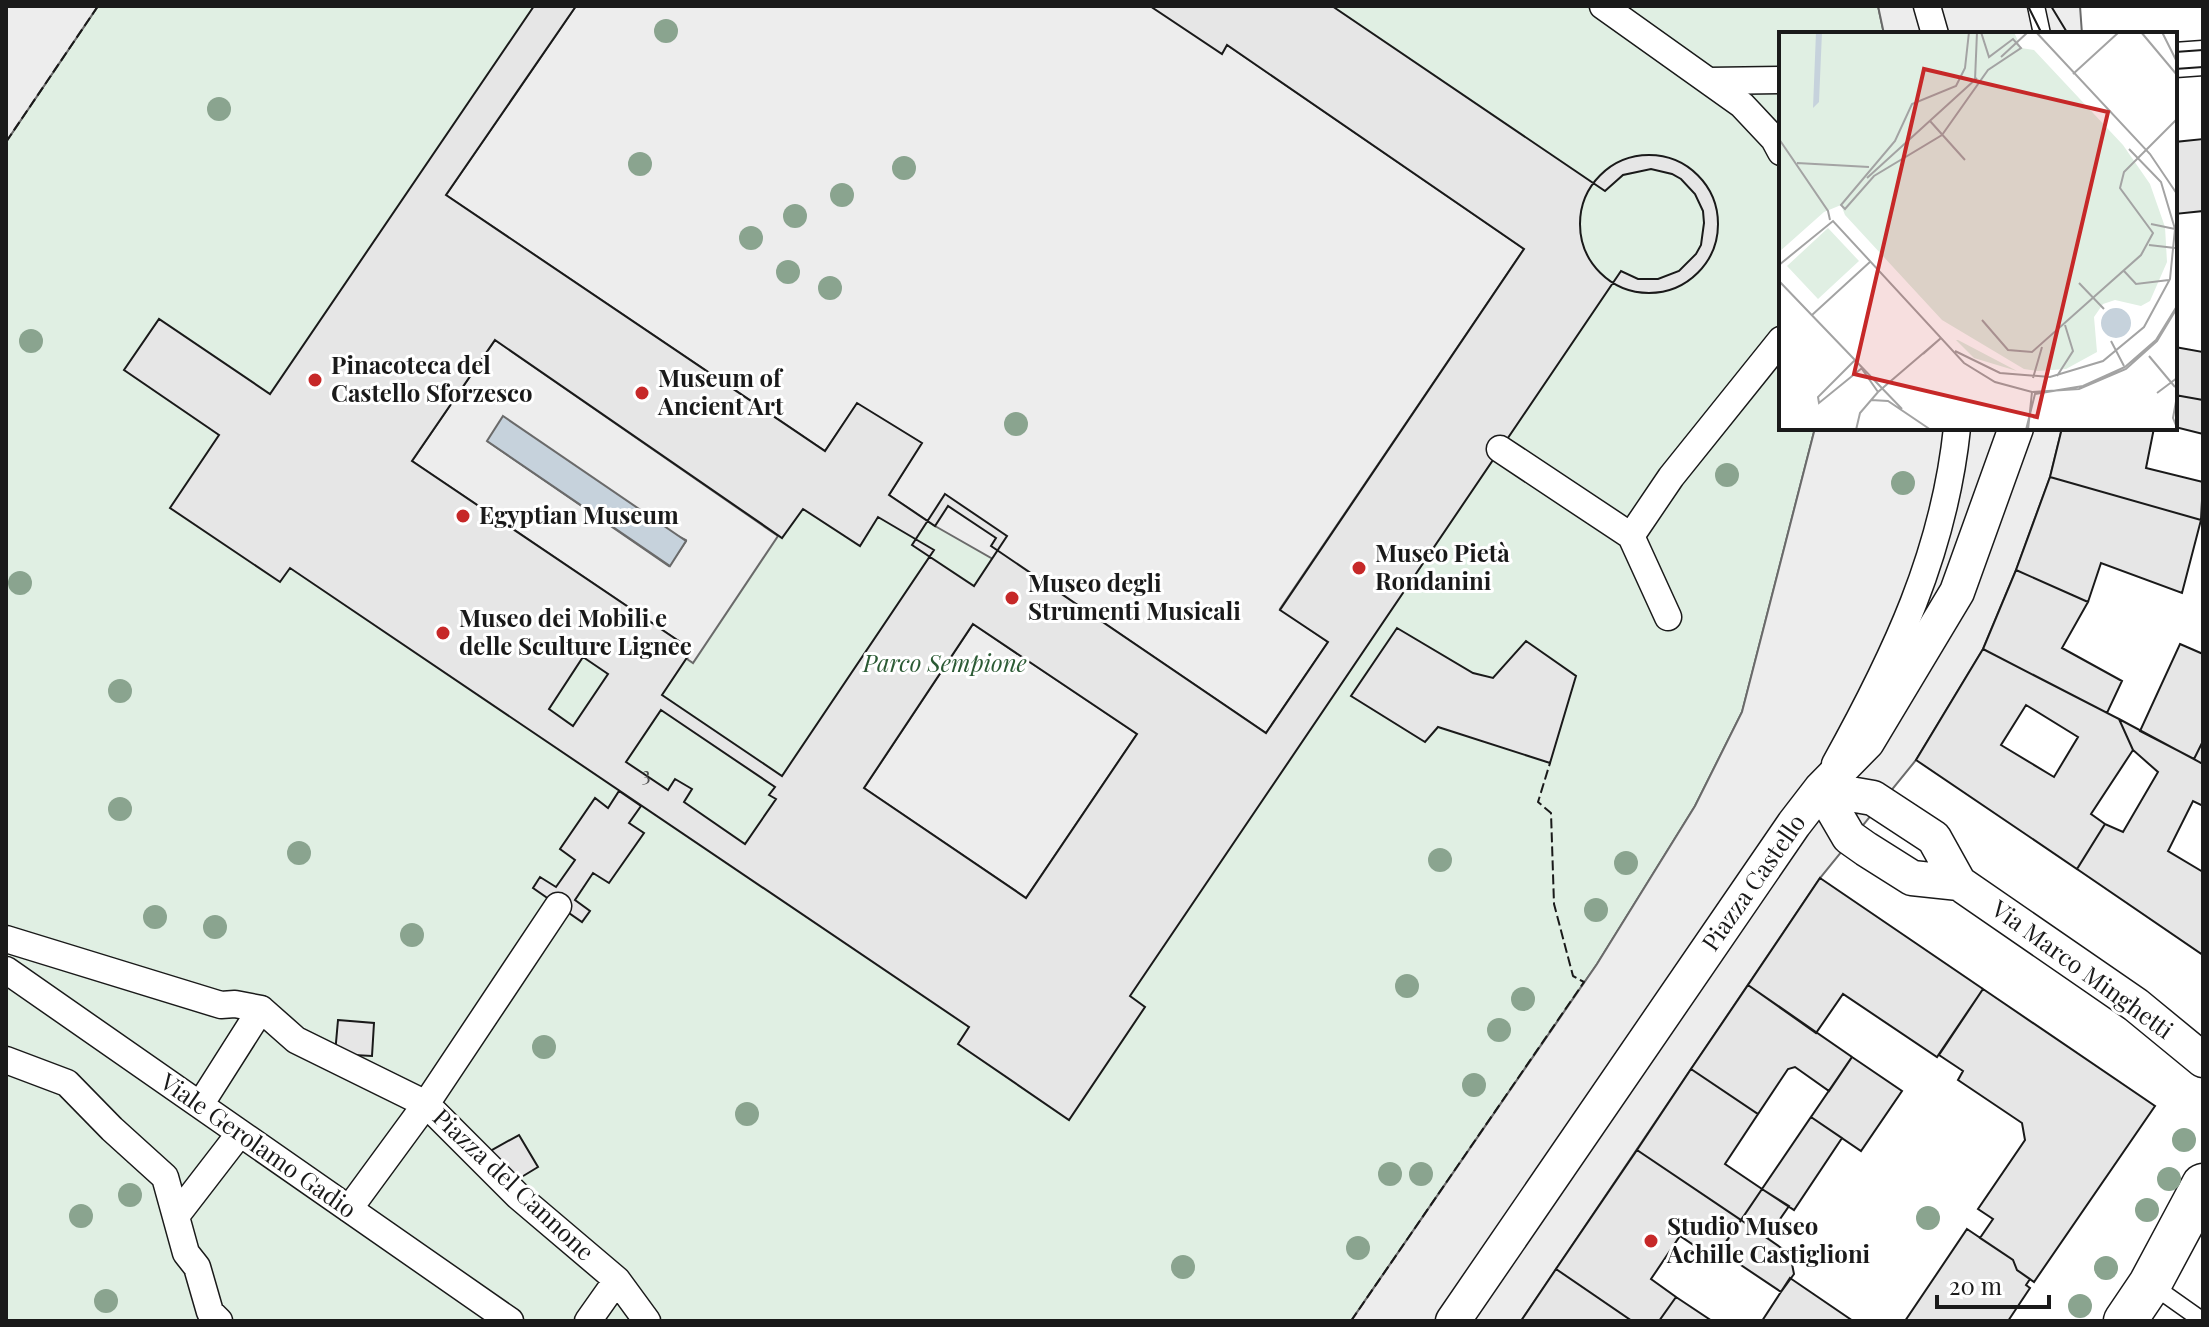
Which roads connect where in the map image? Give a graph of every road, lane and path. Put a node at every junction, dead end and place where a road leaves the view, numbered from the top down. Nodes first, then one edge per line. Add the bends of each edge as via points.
1 (1603, 6) edge
2 (1927, 6) edge
3 (2036, 6) edge
4 (1934, 32) edge
5 (2042, 32) edge
6 (2203, 58) edge
7 (2177, 60) edge
8 (1779, 80) edge
9 (1709, 81) junction
10 (1779, 148) edge
11 (1779, 342) edge
12 (1957, 430) edge
13 (2015, 430) edge
14 (1500, 449) dead end
15 (1631, 536) junction
16 (1668, 617) dead end
17 (1821, 789) junction
18 (1959, 883) junction
19 (558, 906) dead end
20 (6, 939) edge
21 (6, 970) edge
22 (261, 1009) junction
23 (6, 1060) edge
24 (2203, 1060) edge
25 (426, 1104) junction
26 (200, 1105) junction
27 (240, 1133) junction
28 (2203, 1185) edge
29 (349, 1209) junction
30 (176, 1216) junction
31 (2203, 1250) edge
32 (617, 1280) junction
33 (2150, 1284) junction
34 (219, 1321) edge
35 (510, 1321) edge
36 (588, 1321) edge
37 (647, 1321) edge
38 (1453, 1321) edge
39 (2125, 1321) edge
40 (2203, 1321) edge

1 - 9 street
2 - 4 street
3 - 5 lane
6 - 7 street
8 - 9 street
9 - 10 street via 1742,105
11 - 15 street via 1671,477
12 - 17 street via 1927,571 1889,664
13 - 17 street, Piazza Castello via 1957,592 1867,742
14 - 15 street
15 - 16 street
17 - 18 street, Via Marco Minghetti via 1873,798 1934,838
17 - 18 street, Via Marco Minghetti via 1849,837 1866,849 1912,878
17 - 38 street, Piazza Castello
18 - 24 street, Via Marco Minghetti via 2136,1005
19 - 25 street
20 - 22 street via 221,1005
21 - 26 street, Viale Gerolamo Gadio
22 - 25 street, Piazza del Cannone via 296,1040
22 - 26 street
23 - 30 street via 67,1083 165,1177
25 - 29 street
25 - 32 street, Piazza del Cannone via 518,1196
26 - 27 street, Viale Gerolamo Gadio
27 - 29 street, Viale Gerolamo Gadio
27 - 30 street
28 - 33 street
29 - 35 street, Viale Gerolamo Gadio
30 - 34 street via 210,1312
31 - 33 street
32 - 36 street
32 - 37 street, Piazza del Cannone
33 - 39 street
33 - 40 lane

